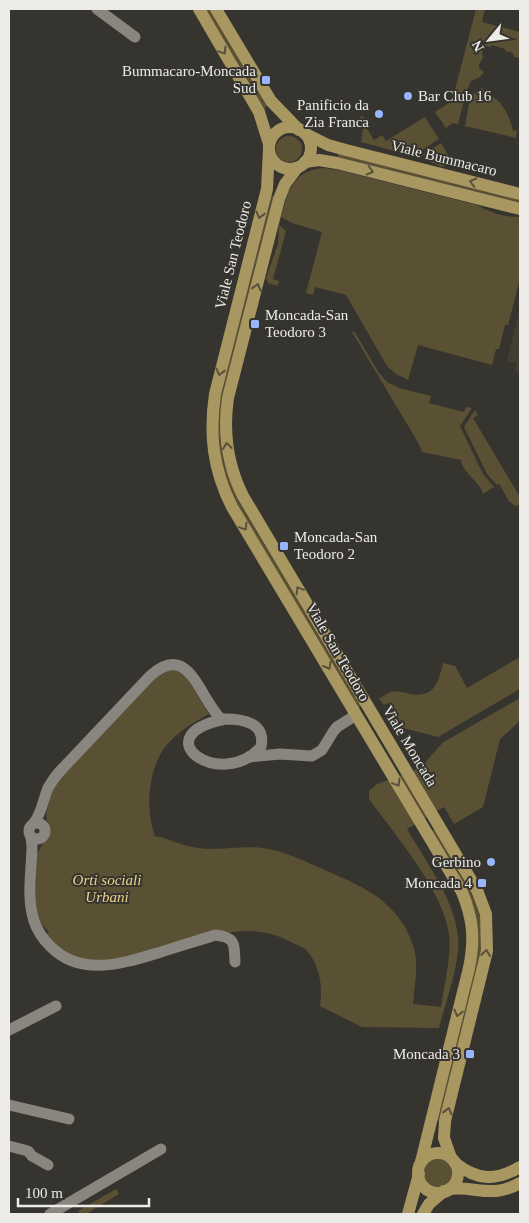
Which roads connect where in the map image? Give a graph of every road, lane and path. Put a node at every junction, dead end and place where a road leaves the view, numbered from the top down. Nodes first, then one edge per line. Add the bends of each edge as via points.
1 (97, 9) edge
2 (198, 9) edge
3 (216, 9) edge
4 (135, 37) dead end
5 (271, 101) junction
6 (259, 112) junction
7 (302, 131) junction
8 (269, 147) junction
9 (339, 148) junction
10 (338, 163) junction
11 (301, 165) junction
12 (266, 194) junction
13 (520, 194) edge
14 (279, 199) junction
15 (520, 209) edge
16 (209, 704) junction
17 (368, 707) junction
18 (356, 714) junction
19 (222, 720) junction
20 (209, 724) junction
21 (385, 736) junction
22 (262, 741) junction
23 (373, 743) junction
24 (280, 754) junction
25 (249, 757) junction
26 (235, 962) dead end
27 (56, 1006) dead end
28 (9, 1030) edge
29 (9, 1105) edge
30 (68, 1119) dead end
31 (9, 1146) edge
32 (162, 1149) dead end
33 (453, 1160) junction
34 (48, 1165) dead end
35 (520, 1167) edge
36 (420, 1168) junction
37 (490, 1178) junction
38 (520, 1183) edge
39 (447, 1190) junction
40 (490, 1192) junction
41 (50, 1214) edge
42 (408, 1214) edge
43 (423, 1214) edge

1 - 4 street
2 -> 6 main road, Viale San Teodoro
3 - 5 main road, Viale Bummacaro
5 - 6 main road via 272,108 268,113
5 - 7 main road, Viale Bummacaro
6 - 8 main road, Viale San Teodoro
7 - 8 main road via 283,128 274,134
7 - 9 main road, Viale Bummacaro
7 - 11 main road via 311,147
8 - 11 main road via 276,164 286,169
8 - 12 main road, Viale San Teodoro
9 - 10 main road via 334,153
13 -> 9 main road, Viale Bummacaro
10 - 11 main road via 319,160
10 -> 15 main road
11 - 14 main road, Viale Moncada via 285,184
12 - 14 main road via 274,191
12 -> 18 main road, Viale San Teodoro via 215,394 211,425 215,460 232,507
17 -> 14 main road, Viale Moncada via 243,496 229,459 226,429 228,398
16 - 19 street
16 - 20 street via 212,716
16 - 26 street via 188,670 168,664 160,667 52,780 37,832 30,900 34,922 44,940 68,960 90,966 123,963 215,935 233,942
17 - 18 main road
17 - 21 main road, Viale Moncada
18 - 23 main road, Viale San Teodoro
18 - 24 street via 332,732 326,746 318,753 312,756
19 - 20 street
19 - 22 street via 248,722 260,731
20 - 25 street via 189,738 188,748 195,756 222,764
21 - 23 main road
33 -> 21 main road, Viale Moncada via 444,1138 445,1121 485,961 487,924 477,890
22 - 24 street
22 - 25 street via 261,747
23 -> 36 main road, Viale San Teodoro via 462,892 473,939 469,968
24 - 25 street
27 - 28 street
29 - 30 street
31 - 34 street via 28,1151
32 - 41 street
33 - 36 main road via 435,1153 425,1158
33 - 37 main road via 471,1174
33 - 39 main road via 458,1172 456,1182
35 - 37 main road
36 - 39 main road via 423,1185 427,1189
36 - 42 main road, Viale San Teodoro
37 - 40 main road via 486,1185
38 - 40 main road
39 - 40 main road via 465,1188
39 - 43 main road via 429,1204

